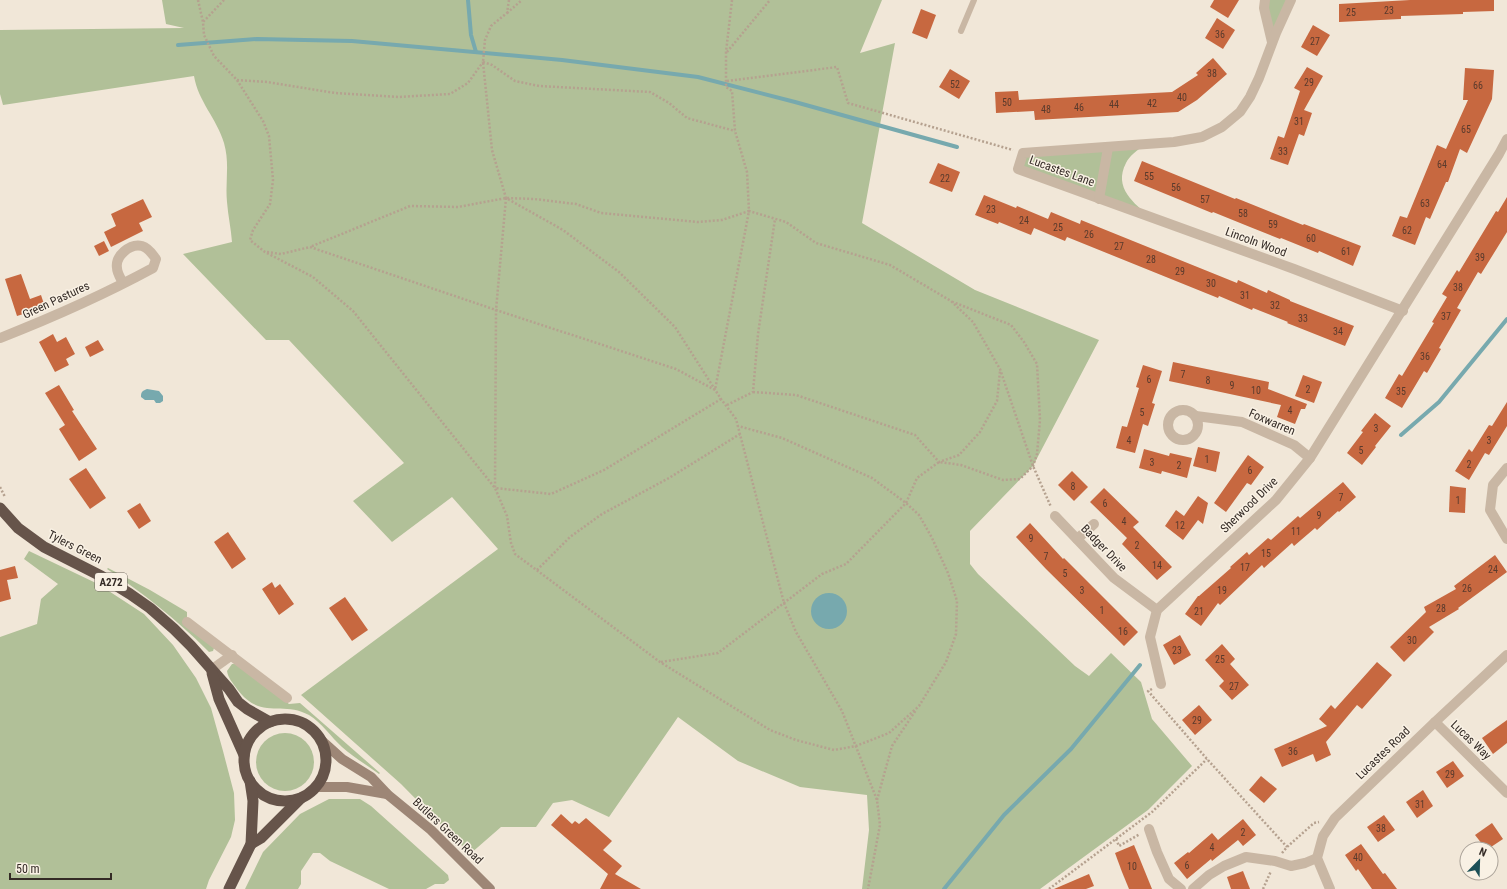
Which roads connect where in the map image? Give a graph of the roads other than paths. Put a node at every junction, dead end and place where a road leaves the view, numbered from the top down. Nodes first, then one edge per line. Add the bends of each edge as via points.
1 (974, 0) edge
2 (1265, 0) edge
3 (1291, 0) edge
4 (961, 31) dead end
5 (1272, 42) junction
6 (1507, 139) edge
7 (1108, 148) junction
8 (1099, 199) junction
9 (123, 283) dead end
10 (1403, 311) junction
11 (0, 338) edge
12 (1196, 416) dead end
13 (1310, 458) junction
14 (1507, 468) edge
15 (4, 504) edge
16 (1055, 516) road end
17 (1094, 524) dead end
18 (1077, 539) junction
19 (1507, 539) edge
20 (1157, 610) junction
21 (187, 622) dead end
22 (232, 655) junction
23 (1507, 655) edge
24 (211, 670) junction
25 (1161, 684) road end
26 (287, 698) dead end
27 (270, 722) junction
28 (1435, 722) junction
29 (322, 742) junction
30 (244, 755) junction
31 (250, 781) junction
32 (317, 787) junction
33 (1507, 793) edge
34 (387, 794) junction
35 (302, 798) junction
36 (1149, 829) dead end
37 (251, 844) junction
38 (1317, 858) junction
39 (229, 889) edge
40 (490, 889) edge
41 (1181, 889) edge
42 (1193, 889) edge
43 (1330, 889) edge

1 - 4 lane
2 - 5 street via 1264,8
3 - 5 street, Lucastes Lane
5 - 7 street, Lucastes Lane via 1250,97 1240,112 1222,127 1202,137
6 - 10 street
7 - 8 street, Lucastes Lane
7 - 8 street, Lucastes Lane via 1023,153 1018,169
8 - 10 street, Lincoln Wood
9 - 11 street, Green Pastures
10 - 13 street, Sherwood Drive
12 - 13 street, Foxwarren via 1242,422 1294,445
13 - 20 street, Sherwood Drive via 1276,500
14 - 19 street via 1493,485 1490,510
15 - 24 highway, Tylers Green / A272 via 18,528 44,547 101,576 150,608 191,646
16 - 18 street, Badger Drive
17 - 18 street
18 - 20 street, Badger Drive via 1114,578
20 - 25 street via 1150,637
21 - 22 street
22 - 24 street
22 - 26 street
23 - 28 street, Lucastes Road
24 - 27 highway, Tylers Green / A272 via 238,702
24 - 30 highway, Tylers Green / A272 via 220,699
27 - 29 highway via 282,719 306,724
27 - 30 highway via 260,727 253,735
28 - 33 street, Lucas Way
28 - 38 street, Lucastes Road via 1335,818 1323,836
29 - 32 highway via 326,753 326,765
29 - 34 main road, Butlers Green Road via 342,759 371,777
30 - 31 highway via 246,773
31 - 35 highway via 257,790 278,801
31 - 37 highway via 253,801
32 - 34 main road, Butlers Green Road via 347,787
32 - 35 highway
34 - 40 main road, Butlers Green Road via 432,830
35 - 37 highway via 261,838
36 - 41 street via 1169,880
37 - 39 highway
38 - 42 street via 1291,866 1246,858 1224,866
38 - 43 street

